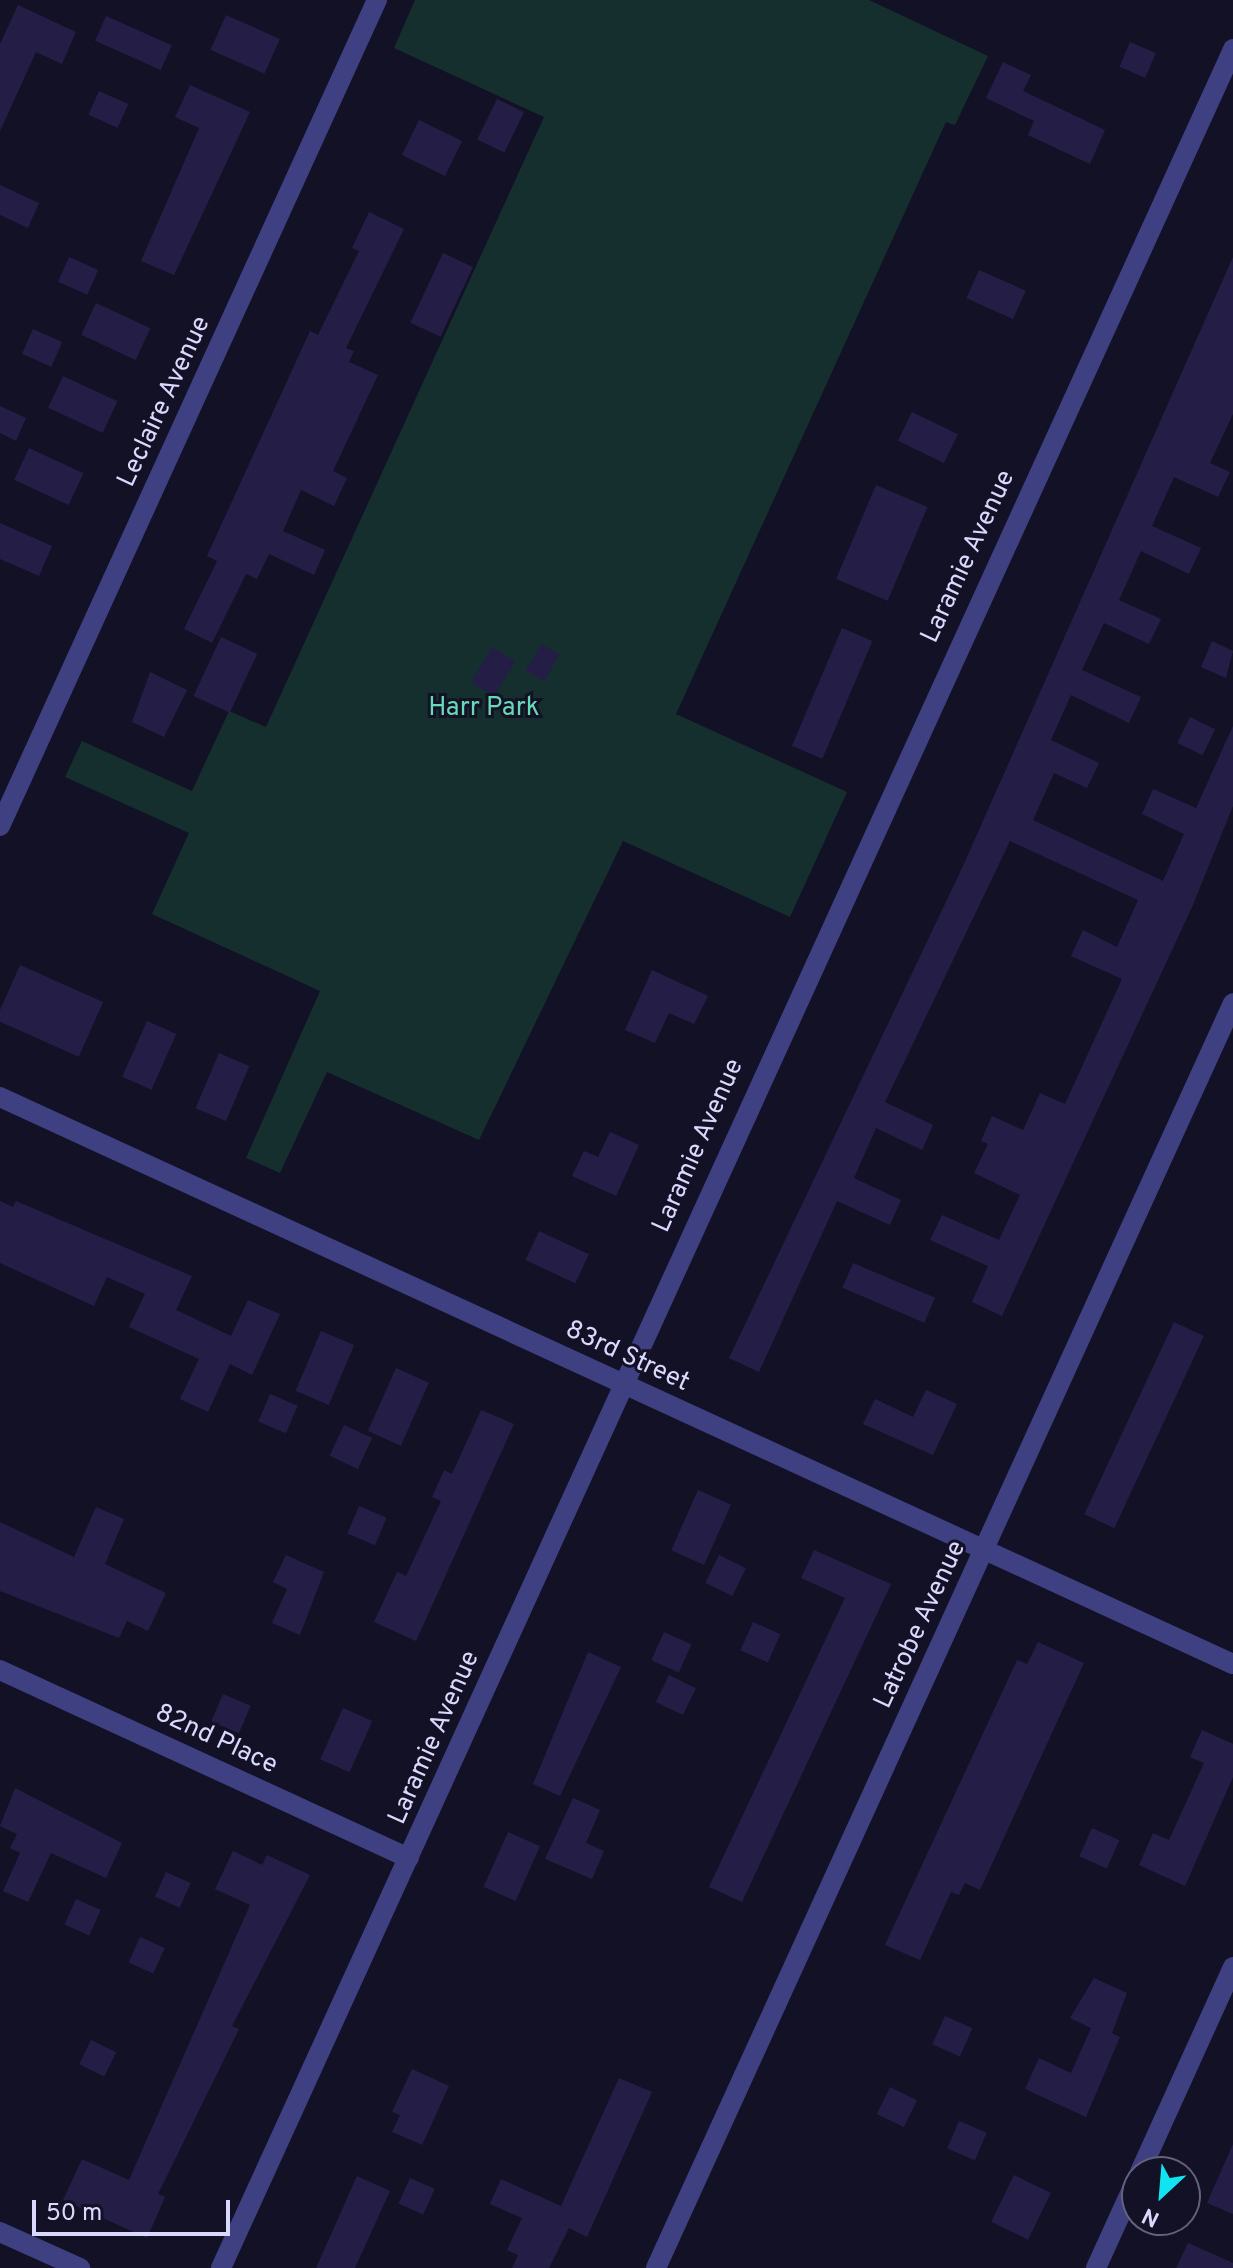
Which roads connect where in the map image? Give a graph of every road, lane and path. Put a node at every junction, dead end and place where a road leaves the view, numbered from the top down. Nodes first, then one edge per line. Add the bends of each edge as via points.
1 (377, 0) edge
2 (1233, 49) edge
3 (0, 826) edge
4 (1233, 1003) edge
5 (0, 1097) edge
6 (622, 1383) junction
7 (984, 1550) junction
8 (1233, 1664) edge
9 (0, 1670) edge
10 (409, 1858) junction
11 (1233, 1967) edge
12 (1147, 2156) edge
13 (1121, 2213) edge
14 (0, 2232) edge
15 (80, 2268) edge
16 (221, 2268) edge
17 (656, 2268) edge
18 (1096, 2268) edge

1 - 3 street, Leclaire Avenue
2 - 6 street, Laramie Avenue
4 - 7 street, Latrobe Avenue
5 - 6 street, 83rd Street
6 - 7 street, 83rd Street
6 - 10 street, Laramie Avenue
7 - 8 street, 83rd Street
7 - 17 street, Latrobe Avenue
9 - 10 street, 82nd Place
10 - 16 street, Laramie Avenue
11 - 12 street
13 - 18 street
14 - 15 street

